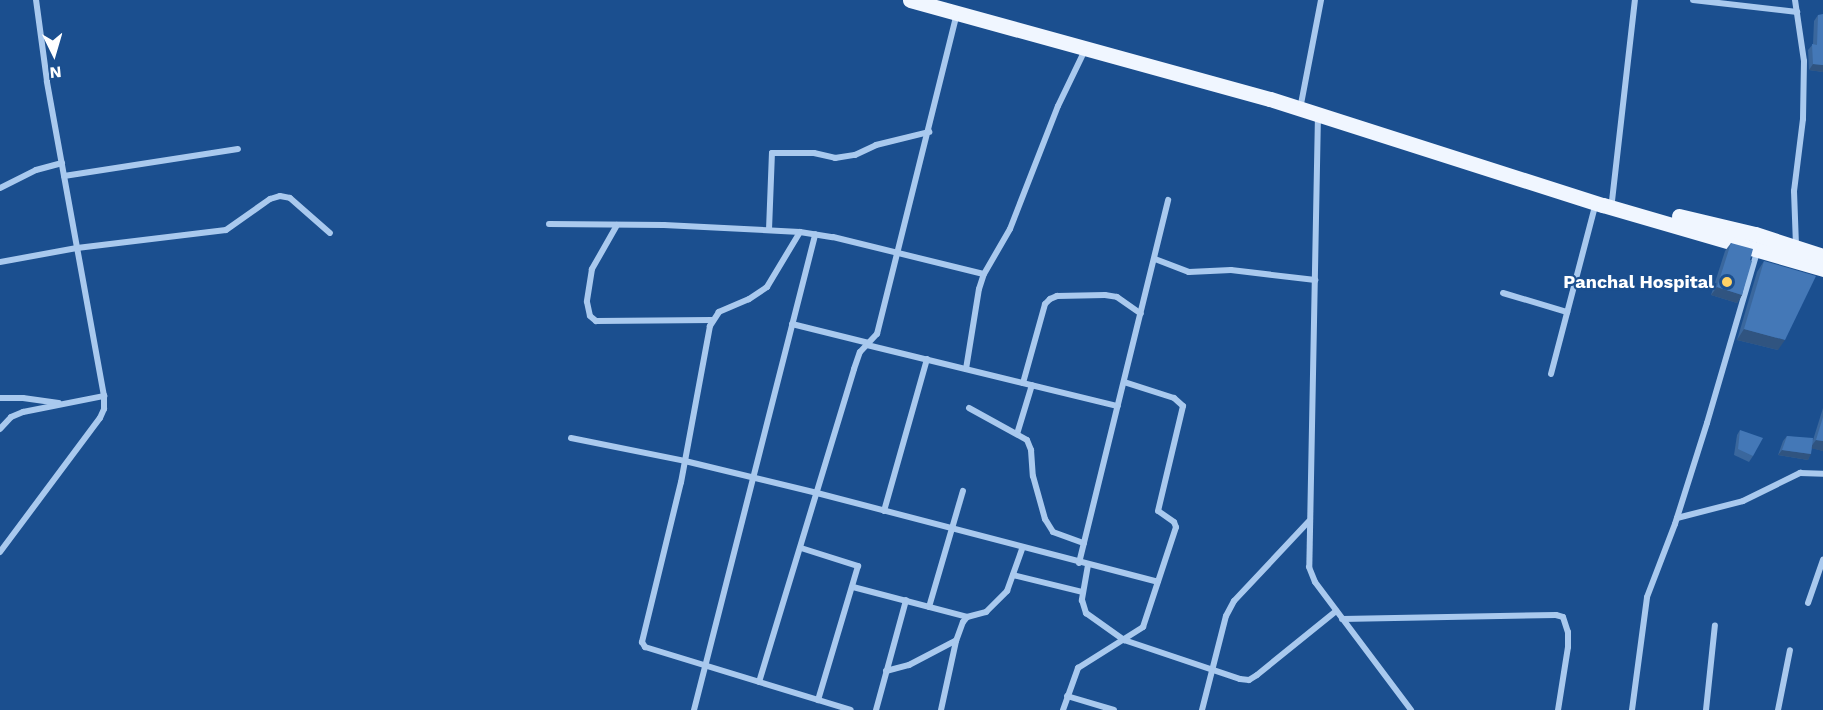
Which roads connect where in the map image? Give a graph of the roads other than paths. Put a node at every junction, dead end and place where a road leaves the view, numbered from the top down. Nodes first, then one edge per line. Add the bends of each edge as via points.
1 (36, 0) edge
2 (909, 0) edge
3 (1322, 0) edge
4 (1635, 0) edge
5 (1693, 0) edge
6 (1795, 0) edge
7 (953, 6) edge
8 (1797, 12) junction
9 (1084, 50) junction
10 (1300, 104) junction
11 (1318, 111) junction
12 (929, 132) junction
13 (238, 149) dead end
14 (62, 163) junction
15 (64, 176) junction
16 (0, 188) edge
17 (1168, 200) dead end
18 (1612, 201) junction
19 (1596, 202) junction
20 (549, 224) dead end
21 (617, 225) junction
22 (769, 230) junction
23 (330, 232) dead end
24 (800, 232) junction
25 (815, 234) junction
26 (1796, 246) junction
27 (77, 248) junction
28 (1758, 249) junction
29 (896, 253) junction
30 (1823, 256) edge
31 (1155, 259) junction
32 (0, 262) edge
33 (1823, 269) edge
34 (984, 274) junction
35 (1315, 280) junction
36 (1503, 293) dead end
37 (1568, 312) junction
38 (1141, 314) junction
39 (712, 320) junction
40 (792, 324) junction
41 (868, 344) junction
42 (927, 359) junction
43 (966, 369) junction
44 (1551, 374) dead end
45 (1124, 382) junction
46 (1023, 383) junction
47 (1032, 385) junction
48 (104, 396) junction
49 (0, 398) edge
50 (64, 404) junction
51 (1118, 406) junction
52 (969, 408) dead end
53 (0, 429) edge
54 (1017, 434) junction
55 (571, 438) dead end
56 (685, 461) junction
57 (1823, 474) edge
58 (753, 478) junction
59 (963, 491) dead end
60 (817, 493) junction
61 (884, 512) junction
62 (1677, 518) junction
63 (1309, 521) junction
64 (950, 530) junction
65 (1084, 543) junction
66 (801, 548) junction
67 (1022, 549) junction
68 (0, 552) edge
69 (1823, 560) edge
70 (1079, 563) junction
71 (1088, 566) junction
72 (1013, 575) junction
73 (1158, 582) junction
74 (853, 587) junction
75 (1083, 592) junction
76 (906, 600) junction
77 (1808, 603) dead end
78 (929, 606) junction
79 (1336, 611) junction
80 (967, 617) junction
81 (1342, 619) junction
82 (1715, 625) dead end
83 (1124, 640) junction
84 (956, 641) junction
85 (1790, 650) dead end
86 (706, 666) junction
87 (1212, 669) junction
88 (886, 671) junction
89 (759, 682) junction
90 (1067, 696) junction
91 (818, 700) junction
92 (694, 710) edge
93 (851, 710) edge
94 (876, 710) edge
95 (941, 710) edge
96 (1064, 710) edge
97 (1114, 710) edge
98 (1202, 710) edge
99 (1411, 710) edge
100 (1558, 710) edge
101 (1632, 710) edge
102 (1706, 710) edge
103 (1778, 710) edge

1 - 14 street
2 - 7 main road
3 - 10 street
4 - 18 street
5 - 8 street
6 - 8 street
7 - 9 main road
7 - 10 main road
7 - 12 street
8 - 26 street via 1804,61 1803,120 1794,191
9 - 11 main road
9 - 34 street via 1010,229
10 - 11 main road
11 - 18 main road
11 - 19 main road
11 - 35 street
12 - 22 street via 834,158 814,153 772,153
12 - 29 street
13 - 15 street
14 - 15 street
14 - 16 street via 36,170
15 - 27 street
17 - 31 street
18 - 26 main road
19 - 28 main road
19 - 37 street
20 - 21 street
21 - 22 street
21 - 39 street via 592,269 587,302 590,316 596,321
22 - 24 street
23 - 27 street via 290,198 280,196 226,230
24 - 25 street
24 - 39 street via 766,287 719,312
25 - 29 street
25 - 40 street
26 - 30 main road
27 - 32 street
27 - 48 street
28 - 33 main road
28 - 62 street
29 - 34 street
29 - 41 street via 877,334
31 - 35 street via 1189,272 1231,270
31 - 38 street
34 - 43 street
35 - 63 street
36 - 37 street
37 - 44 street
38 - 45 street
38 - 46 street via 1117,297 1105,295 1050,299
39 - 56 street
40 - 41 street
40 - 58 street
41 - 42 street
41 - 60 street via 860,352 854,369
42 - 43 street
42 - 61 street
43 - 46 street
45 - 51 street
45 - 73 street via 1174,398 1182,406 1158,511 1176,527
46 - 47 street
47 - 51 street
47 - 54 street
48 - 50 street
48 - 68 street via 100,418
49 - 50 street
50 - 53 street via 17,414
51 - 65 street
52 - 54 street
54 - 65 street via 1027,440 1031,450 1035,486 1045,519 1053,532
55 - 56 street
56 - 58 street
56 - 86 street via 642,642 645,647
57 - 62 street via 1800,473 1743,501
58 - 60 street
58 - 86 street
59 - 64 street
60 - 61 street
60 - 66 street
61 - 64 street
62 - 101 street via 1647,597
63 - 79 street via 1309,567 1314,582
63 - 87 street via 1234,602 1226,616
64 - 67 street
64 - 78 street
65 - 70 street
66 - 74 street via 856,563
66 - 89 street
67 - 70 street
67 - 72 street
69 - 77 street
70 - 71 street
71 - 73 street
71 - 75 street
72 - 75 street
72 - 80 street via 1003,597 986,612
73 - 83 street via 1143,627
74 - 76 street
74 - 91 street
75 - 83 street via 1082,607 1086,613
76 - 78 street
76 - 88 street
78 - 80 street
79 - 81 street
79 - 87 street via 1249,680
80 - 84 street
81 - 99 street
81 - 100 street via 1563,617 1568,647
82 - 102 street
83 - 87 street
83 - 90 street via 1078,668
84 - 88 street via 909,665
84 - 95 street
85 - 103 street
86 - 89 street
86 - 92 street
87 - 98 street
88 - 94 street
89 - 91 street
90 - 96 street
90 - 97 street
91 - 93 street

